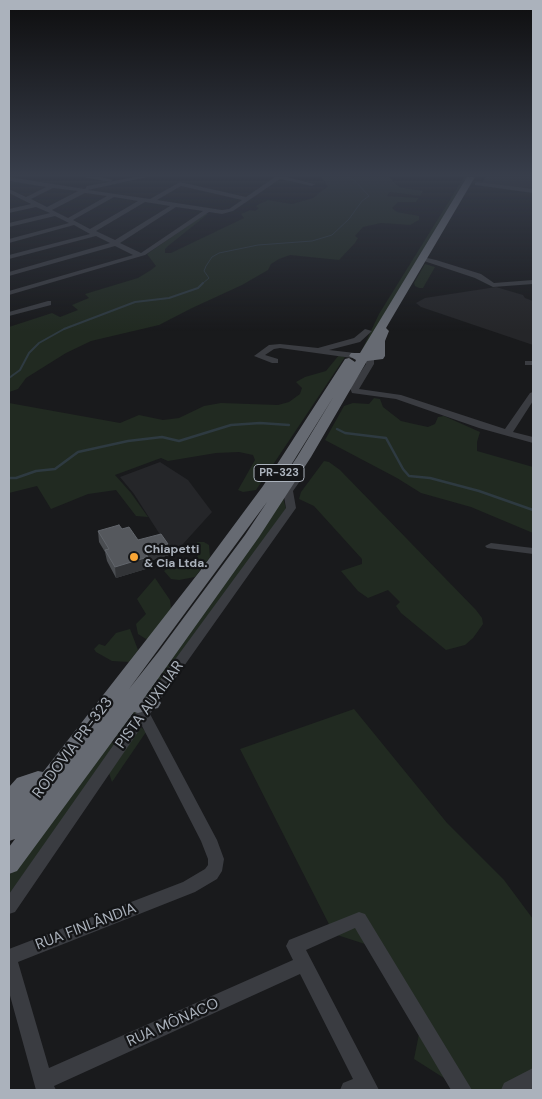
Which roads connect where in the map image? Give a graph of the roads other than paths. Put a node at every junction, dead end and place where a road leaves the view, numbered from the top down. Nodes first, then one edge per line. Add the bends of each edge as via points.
1 (47, 228) edge
2 (85, 228) edge
3 (99, 228) edge
4 (138, 228) edge
5 (180, 228) edge
6 (431, 228) edge
7 (440, 228) edge
8 (93, 232) junction
9 (11, 238) edge
10 (115, 243) junction
11 (11, 254) edge
12 (139, 255) junction
13 (422, 259) junction
14 (43, 264) junction
15 (51, 268) dead end
16 (11, 272) edge
17 (59, 272) dead end
18 (67, 276) junction
19 (533, 282) edge
20 (24, 289) junction
21 (9, 293) edge
22 (32, 294) dead end
23 (40, 298) dead end
24 (394, 306) joint
25 (9, 314) edge
26 (368, 330) junction
27 (313, 351) junction
28 (361, 357) junction
29 (275, 361) dead end
30 (360, 393) junction
31 (342, 395) junction
32 (533, 395) edge
33 (507, 433) junction
34 (533, 440) edge
35 (304, 456) junction
36 (491, 546) dead end
37 (533, 551) edge
38 (182, 607) junction
39 (141, 706) junction
40 (48, 779) junction
41 (9, 813) edge
42 (9, 832) edge
43 (9, 863) edge
44 (9, 907) edge
45 (9, 956) edge
46 (9, 962) edge
47 (304, 964) junction
48 (533, 1078) edge
49 (44, 1086) edge
50 (361, 1088) edge
51 (462, 1090) edge
52 (511, 1090) edge

1 - 9 street
2 - 8 street
3 - 8 street
4 - 10 street
5 - 12 street
6 - 26 highway
7 - 13 highway
8 - 10 street
8 - 11 street
10 - 12 street
10 - 14 street
12 - 18 street
13 - 19 street via 478,276 493,285
13 - 24 highway
14 - 15 street
14 - 16 street
17 - 18 street
18 - 20 street
20 - 21 street
20 - 22 street
23 - 25 street via 48,303
24 - 28 highway via 379,341 379,356
26 - 27 street via 357,340
26 - 28 highway via 358,355
27 - 28 street
27 - 29 street via 275,346 258,356
28 - 30 street via 370,364 354,388
28 - 31 highway, PR-323
28 - 38 highway, PR-323
30 - 31 street
30 - 33 street via 398,397
31 - 35 highway, PR-323
32 - 33 street
33 - 34 street
35 - 39 highway, PR-323
35 - 39 street, PISTA AUXILIAR via 303,468 288,491 291,508
36 - 37 street
38 - 39 highway via 126,690 126,700
38 - 40 highway, RODOVIA PR-323 / PR-323
39 - 43 highway, RODOVIA PR-323 / PR-323
39 - 44 street, PISTA AUXILIAR
39 - 45 street, RUA FINLÂNDIA via 216,859 216,866 211,874 189,887
40 - 41 highway via 38,778 20,788
40 - 42 highway, RODOVIA PR-323 / PR-323
40 - 43 highway via 56,783 58,790
46 - 49 street
47 - 49 street, RUA MÔNACO
47 - 50 street
47 - 51 street via 295,946 358,919
48 - 52 street

